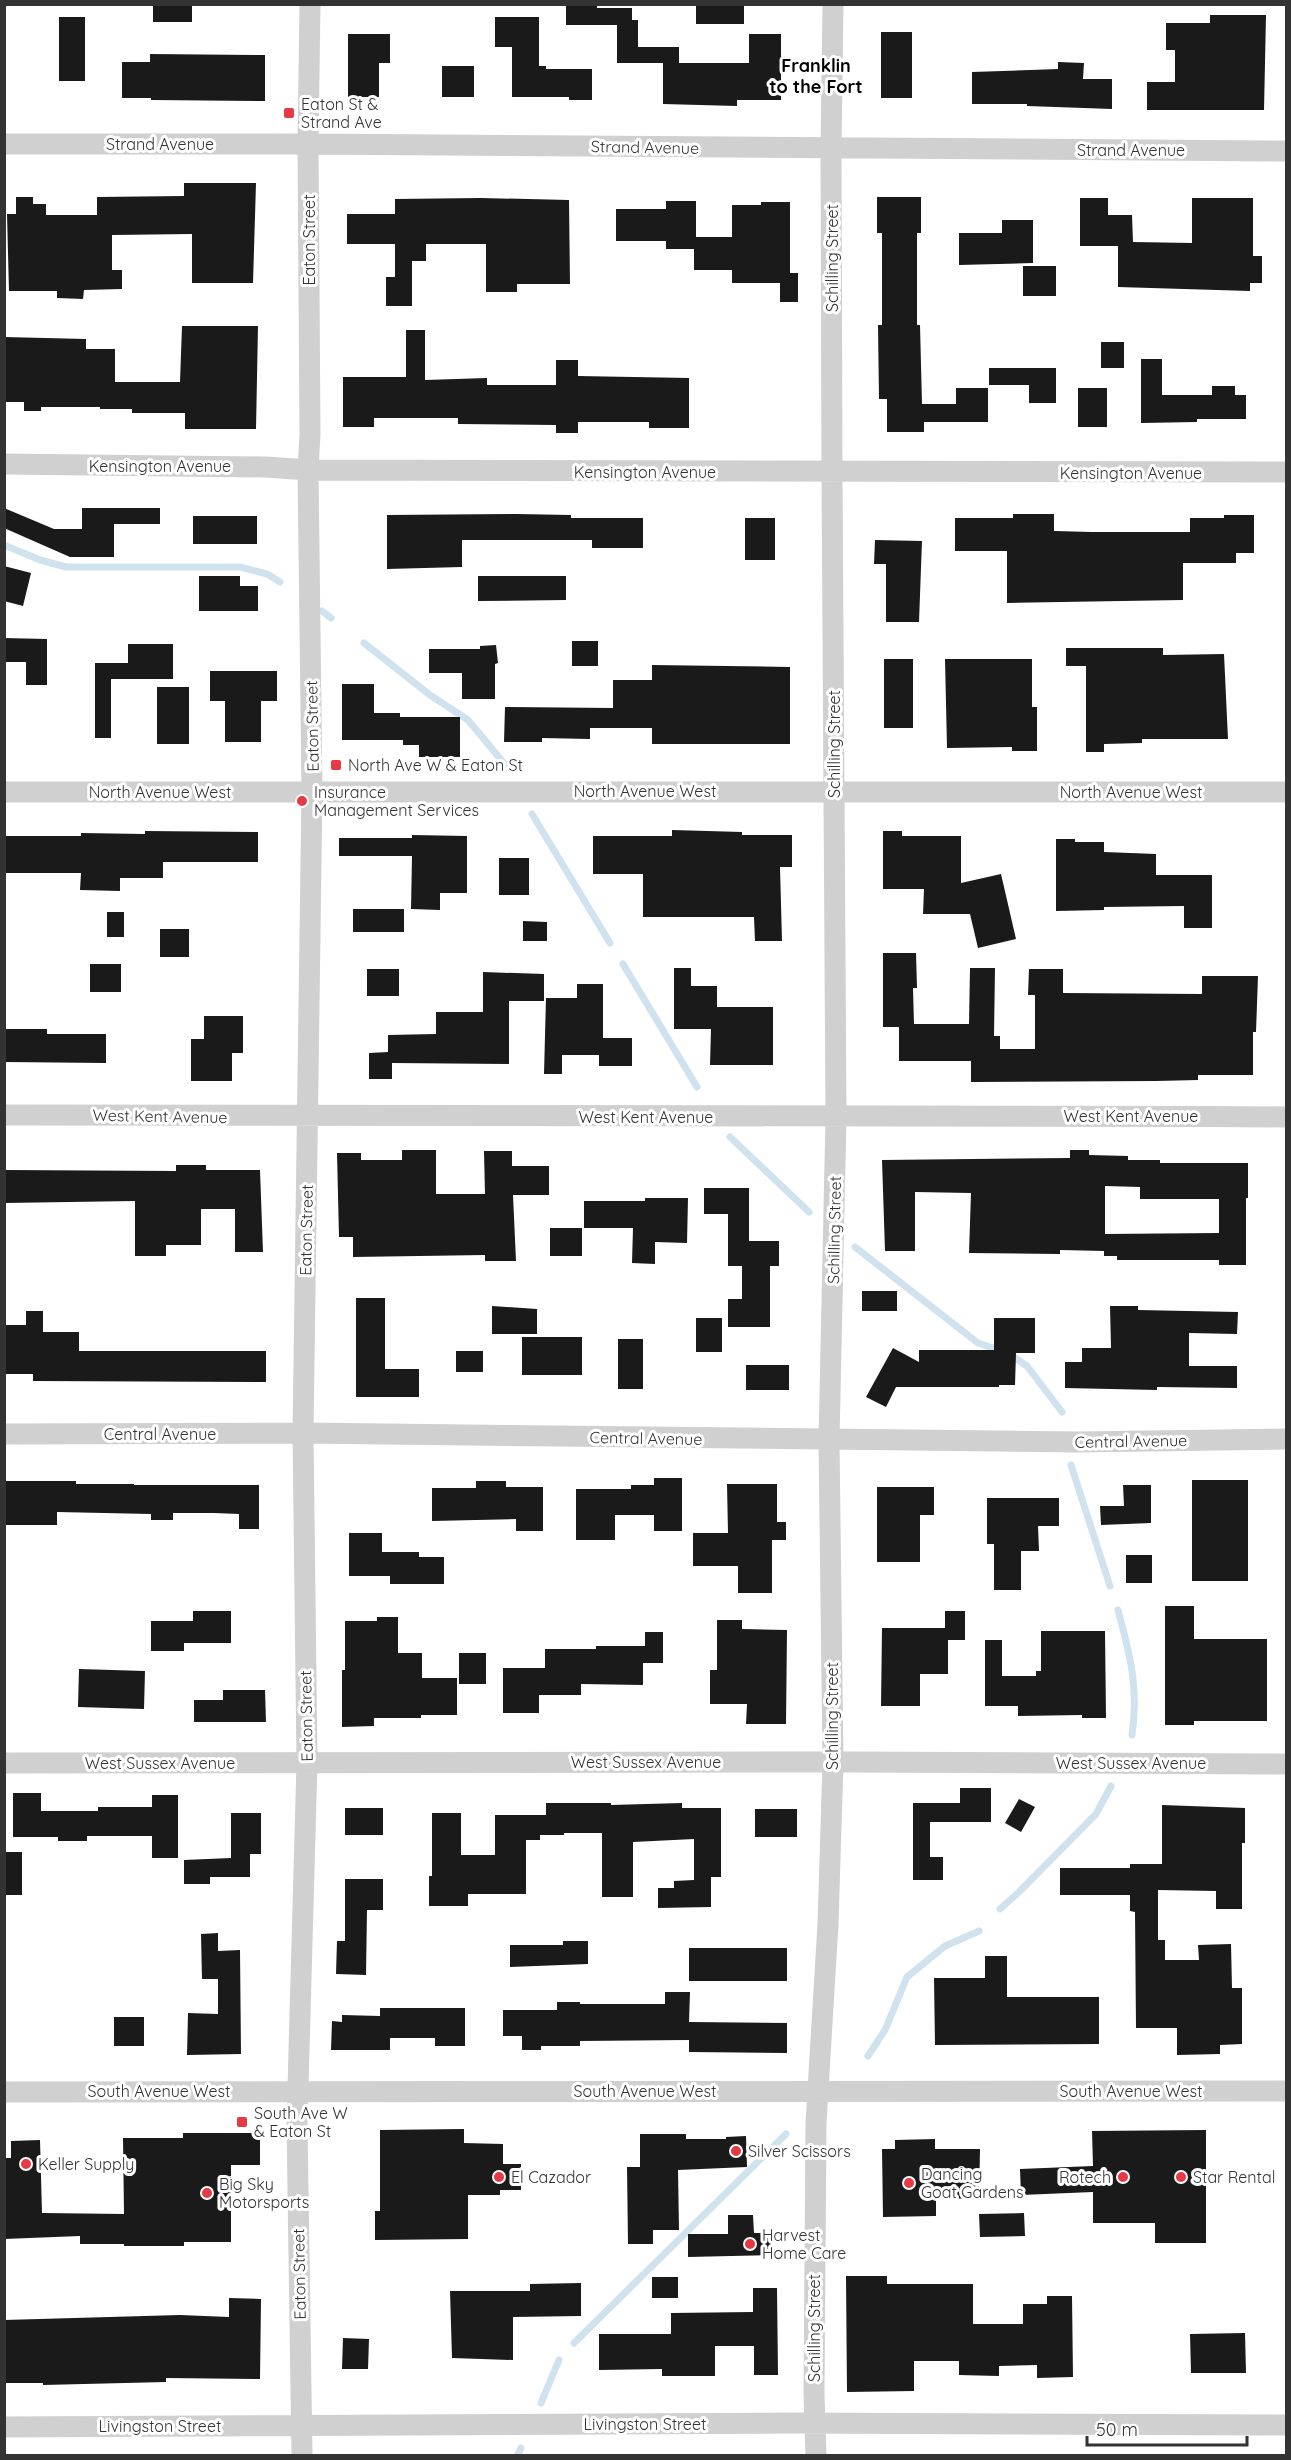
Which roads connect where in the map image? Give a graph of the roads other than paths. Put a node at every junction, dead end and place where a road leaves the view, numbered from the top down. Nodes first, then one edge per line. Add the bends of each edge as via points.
1 (310, 4) edge
2 (833, 4) edge
3 (4, 144) edge
4 (308, 144) junction
5 (831, 148) junction
6 (1287, 151) edge
7 (4, 465) edge
8 (308, 470) junction
9 (1287, 472) edge
10 (832, 473) junction
11 (312, 791) junction
12 (4, 792) edge
13 (834, 792) junction
14 (1287, 792) edge
15 (4, 1115) edge
16 (836, 1117) junction
17 (1287, 1117) edge
18 (307, 1118) junction
19 (303, 1433) junction
20 (4, 1434) edge
21 (1287, 1439) edge
22 (829, 1441) junction
23 (307, 1762) junction
24 (833, 1762) junction
25 (4, 1763) edge
26 (1287, 1764) edge
27 (297, 2091) junction
28 (1287, 2091) edge
29 (4, 2092) edge
30 (818, 2092) junction
31 (815, 2423) junction
32 (1287, 2425) edge
33 (302, 2426) junction
34 (4, 2427) edge
35 (302, 2456) edge
36 (816, 2456) edge

1 - 4 street, Eaton Street
2 - 5 street, Schilling Street
3 - 4 street, Strand Avenue
4 - 5 street, Strand Avenue
4 - 8 street, Eaton Street
5 - 6 street, Strand Avenue
5 - 10 street, Schilling Street
7 - 8 street, Kensington Avenue
8 - 10 street, Kensington Avenue
8 - 11 street, Eaton Street
9 - 10 street, Kensington Avenue
10 - 13 street, Schilling Street
11 - 12 street, North Avenue West
11 - 13 street, North Avenue West
11 - 18 street, Eaton Street
13 - 14 street, North Avenue West
13 - 16 street, Schilling Street
15 - 18 street, West Kent Avenue
16 - 17 street, West Kent Avenue
16 - 18 street, West Kent Avenue
16 - 22 street, Schilling Street
18 - 19 street, Eaton Street
19 - 20 street, Central Avenue
19 - 22 street, Central Avenue
19 - 23 street, Eaton Street
21 - 22 street, Central Avenue
22 - 24 street, Schilling Street
23 - 24 street, West Sussex Avenue
23 - 25 street, West Sussex Avenue
23 - 27 street, Eaton Street
24 - 26 street, West Sussex Avenue
24 - 30 street, Schilling Street
27 - 29 street, South Avenue West
27 - 30 street, South Avenue West
27 - 33 street, Eaton Street
28 - 30 street, South Avenue West
30 - 31 street, Schilling Street
31 - 32 street, Livingston Street
31 - 33 street, Livingston Street
31 - 36 street, Schilling Street
33 - 34 street, Livingston Street
33 - 35 street, Eaton Street

